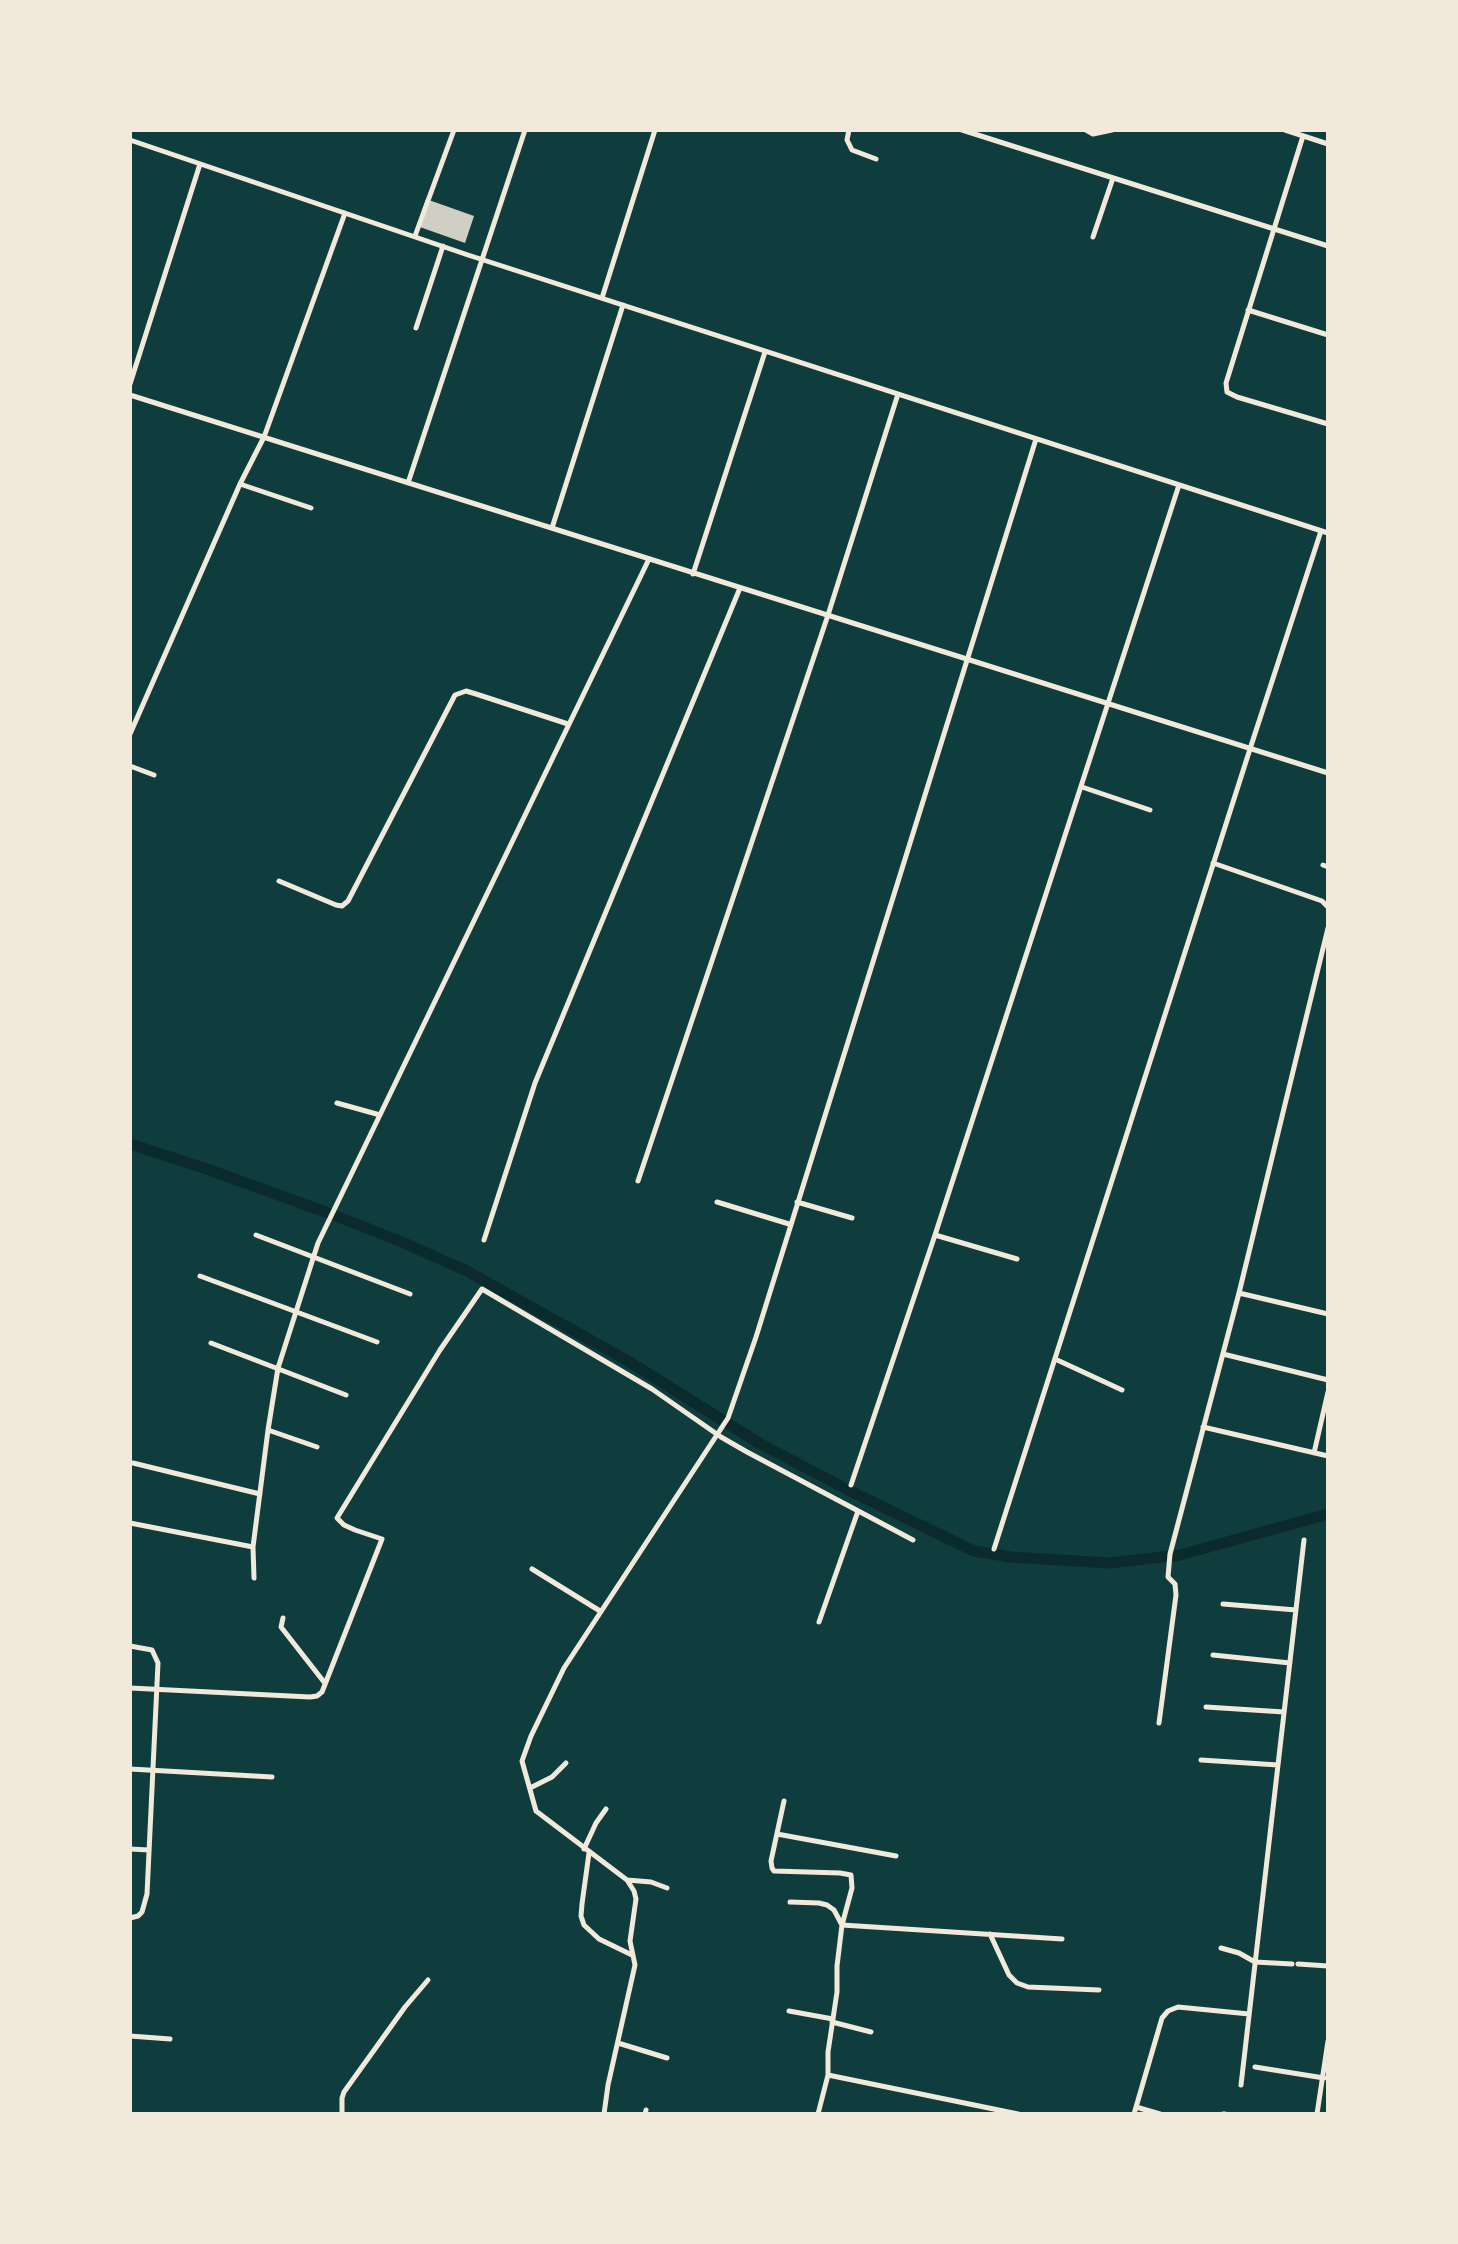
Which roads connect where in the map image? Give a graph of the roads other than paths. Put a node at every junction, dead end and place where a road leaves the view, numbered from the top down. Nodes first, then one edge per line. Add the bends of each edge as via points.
1 (454, 130) edge
2 (525, 130) edge
3 (655, 130) edge
4 (849, 130) edge
5 (962, 130) edge
6 (1086, 130) edge
7 (1112, 130) edge
8 (1285, 130) edge
9 (1303, 136) junction
10 (130, 140) edge
11 (1328, 144) edge
12 (876, 159) dead end
13 (200, 164) junction
14 (1113, 178) junction
15 (345, 213) junction
16 (1274, 229) junction
17 (415, 236) junction
18 (1093, 237) dead end
19 (443, 246) junction
20 (1328, 246) edge
21 (483, 260) junction
22 (602, 298) junction
23 (623, 305) junction
24 (1248, 310) junction
25 (416, 328) dead end
26 (1328, 335) edge
27 (765, 352) junction
28 (130, 384) edge
29 (898, 394) junction
30 (130, 395) edge
31 (1328, 424) edge
32 (264, 437) junction
33 (1036, 439) junction
34 (408, 483) junction
35 (240, 484) junction
36 (1179, 485) junction
37 (311, 508) dead end
38 (552, 528) junction
39 (1325, 532) edge
40 (649, 559) junction
41 (693, 574) junction
42 (740, 588) junction
43 (828, 615) junction
44 (968, 660) junction
45 (1108, 704) junction
46 (568, 724) junction
47 (130, 734) edge
48 (1250, 749) junction
49 (130, 766) edge
50 (1328, 773) edge
51 (154, 775) dead end
52 (1082, 787) junction
53 (1150, 810) dead end
54 (1213, 863) junction
55 (279, 881) dead end
56 (1328, 907) edge
57 (1328, 928) edge
58 (337, 1103) dead end
59 (380, 1115) junction
60 (638, 1181) dead end
61 (717, 1202) dead end
62 (797, 1202) junction
63 (852, 1218) dead end
64 (789, 1224) junction
65 (256, 1235) dead end
66 (935, 1235) junction
67 (484, 1240) dead end
68 (313, 1258) junction
69 (1017, 1259) dead end
70 (200, 1276) dead end
71 (1239, 1293) junction
72 (410, 1294) dead end
73 (295, 1311) junction
74 (1328, 1314) edge
75 (377, 1342) dead end
76 (211, 1343) dead end
77 (1223, 1354) junction
78 (1055, 1359) junction
79 (278, 1368) junction
80 (1328, 1380) edge
81 (1122, 1390) dead end
82 (1328, 1392) edge
83 (346, 1395) dead end
84 (1203, 1427) junction
85 (268, 1430) junction
86 (717, 1434) junction
87 (317, 1447) dead end
88 (1313, 1453) junction
89 (1328, 1456) edge
90 (133, 1463) dead end
91 (851, 1485) dead end
92 (260, 1494) junction
93 (858, 1511) junction
94 (130, 1523) edge
95 (913, 1540) dead end
96 (1304, 1540) dead end
97 (253, 1547) junction
98 (994, 1549) dead end
99 (532, 1569) dead end
100 (254, 1578) dead end
101 (1223, 1604) dead end
102 (1296, 1610) junction
103 (600, 1611) junction
104 (283, 1618) dead end
105 (819, 1622) dead end
106 (130, 1646) edge
107 (1213, 1655) dead end
108 (1290, 1663) junction
109 (325, 1683) junction
110 (130, 1688) edge
111 (157, 1689) junction
112 (1206, 1707) dead end
113 (1284, 1712) junction
114 (1159, 1723) dead end
115 (1201, 1760) dead end
116 (566, 1763) dead end
117 (1278, 1765) junction
118 (130, 1769) edge
119 (153, 1770) junction
120 (272, 1777) dead end
121 (530, 1788) junction
122 (784, 1801) dead end
123 (606, 1809) dead end
124 (777, 1834) junction
125 (130, 1849) edge
126 (149, 1850) junction
127 (587, 1851) junction
128 (896, 1856) dead end
129 (627, 1880) junction
130 (667, 1888) dead end
131 (790, 1902) dead end
132 (130, 1918) edge
133 (842, 1925) junction
134 (990, 1934) junction
135 (1062, 1939) dead end
136 (1221, 1948) dead end
137 (632, 1955) junction
138 (1255, 1962) junction
139 (1328, 1966) edge
140 (428, 1980) dead end
141 (1099, 1990) dead end
142 (789, 2011) dead end
143 (1249, 2014) junction
144 (832, 2021) junction
145 (871, 2032) dead end
146 (130, 2036) edge
147 (170, 2039) dead end
148 (1328, 2041) edge
149 (618, 2043) junction
150 (667, 2058) dead end
151 (1255, 2067) dead end
152 (828, 2075) junction
153 (1324, 2078) junction
154 (1241, 2085) dead end
155 (1135, 2111) edge
156 (342, 2114) edge
157 (604, 2114) edge
158 (818, 2114) edge
159 (1018, 2114) edge
160 (1160, 2114) edge
161 (1317, 2114) edge

1 - 17 street
2 - 21 street
3 - 22 street
4 - 12 street via 852,150
5 - 14 street
6 - 7 street
8 - 9 street
9 - 11 street
9 - 16 street
10 - 13 street
13 - 15 street
13 - 28 street
14 - 16 street
14 - 18 street
15 - 17 street
15 - 32 street
16 - 20 street
16 - 24 street
17 - 19 street
19 - 21 street
19 - 25 street
21 - 22 street
21 - 34 street
22 - 23 street
23 - 27 street
23 - 38 street
24 - 26 street
24 - 31 street via 1227,392
27 - 29 street
27 - 41 street
29 - 33 street
29 - 43 street
30 - 32 street
32 - 34 street
32 - 35 street
33 - 36 street
33 - 44 street
34 - 38 street
35 - 37 street
35 - 47 street
36 - 39 street
36 - 45 street
38 - 40 street
39 - 48 street
40 - 41 street
40 - 46 street
41 - 42 street
42 - 43 street
42 - 67 street via 535,1083
43 - 44 street
43 - 60 street
44 - 45 street
44 - 62 street
45 - 48 street
45 - 52 street
46 - 55 street via 466,691 455,695 348,901 336,905
46 - 59 street
48 - 50 street
48 - 54 street
49 - 51 street
52 - 53 street
52 - 66 street
54 - 56 street
54 - 78 street
57 - 71 street
58 - 59 street
59 - 68 street
61 - 64 street
62 - 63 street
62 - 64 street
64 - 86 street via 749,1358
65 - 68 street
66 - 69 street
66 - 91 street
68 - 72 street
68 - 73 street
70 - 73 street
71 - 74 street
71 - 77 street
73 - 75 street
73 - 79 street
76 - 79 street
77 - 80 street
77 - 84 street
78 - 81 street
78 - 98 street
79 - 83 street
79 - 85 street
82 - 88 street
84 - 88 street
84 - 114 street via 1167,1575 1176,1595
85 - 87 street
85 - 92 street
86 - 93 street
86 - 103 street
86 - 109 street via 652,1389 482,1289 337,1518 382,1539
88 - 89 street
90 - 92 street
92 - 97 street
93 - 95 street
93 - 105 street
94 - 97 street
96 - 102 street
97 - 100 street
99 - 103 street
101 - 102 street
102 - 108 street
103 - 121 street via 564,1668 525,1750 522,1761
104 - 109 street via 281,1627
106 - 111 street via 152,1650 158,1663
107 - 108 street
108 - 113 street
109 - 111 street via 322,1692 310,1697
110 - 111 street
111 - 119 street
112 - 113 street
113 - 117 street
115 - 117 street
116 - 121 street
117 - 138 street
118 - 119 street
119 - 120 street
119 - 126 street
121 - 127 street via 536,1811
122 - 124 street
123 - 127 street
124 - 128 street
124 - 133 street via 774,1871 851,1875
125 - 126 street
126 - 132 street via 145,1907
127 - 129 street
127 - 137 street via 584,1925
129 - 130 street
129 - 137 street via 636,1899
131 - 133 street via 827,1905
133 - 134 street
133 - 144 street
134 - 135 street
134 - 141 street via 1017,1983
136 - 138 street
137 - 149 street via 633,1978
138 - 139 street
138 - 143 street
140 - 156 street via 344,2092
142 - 144 street
143 - 154 street
143 - 155 street via 1178,2007 1168,2011
144 - 145 street
144 - 152 street
146 - 147 street
148 - 153 street
149 - 150 street
149 - 157 street
151 - 153 street
152 - 158 street
152 - 159 street
153 - 161 street
155 - 160 street

